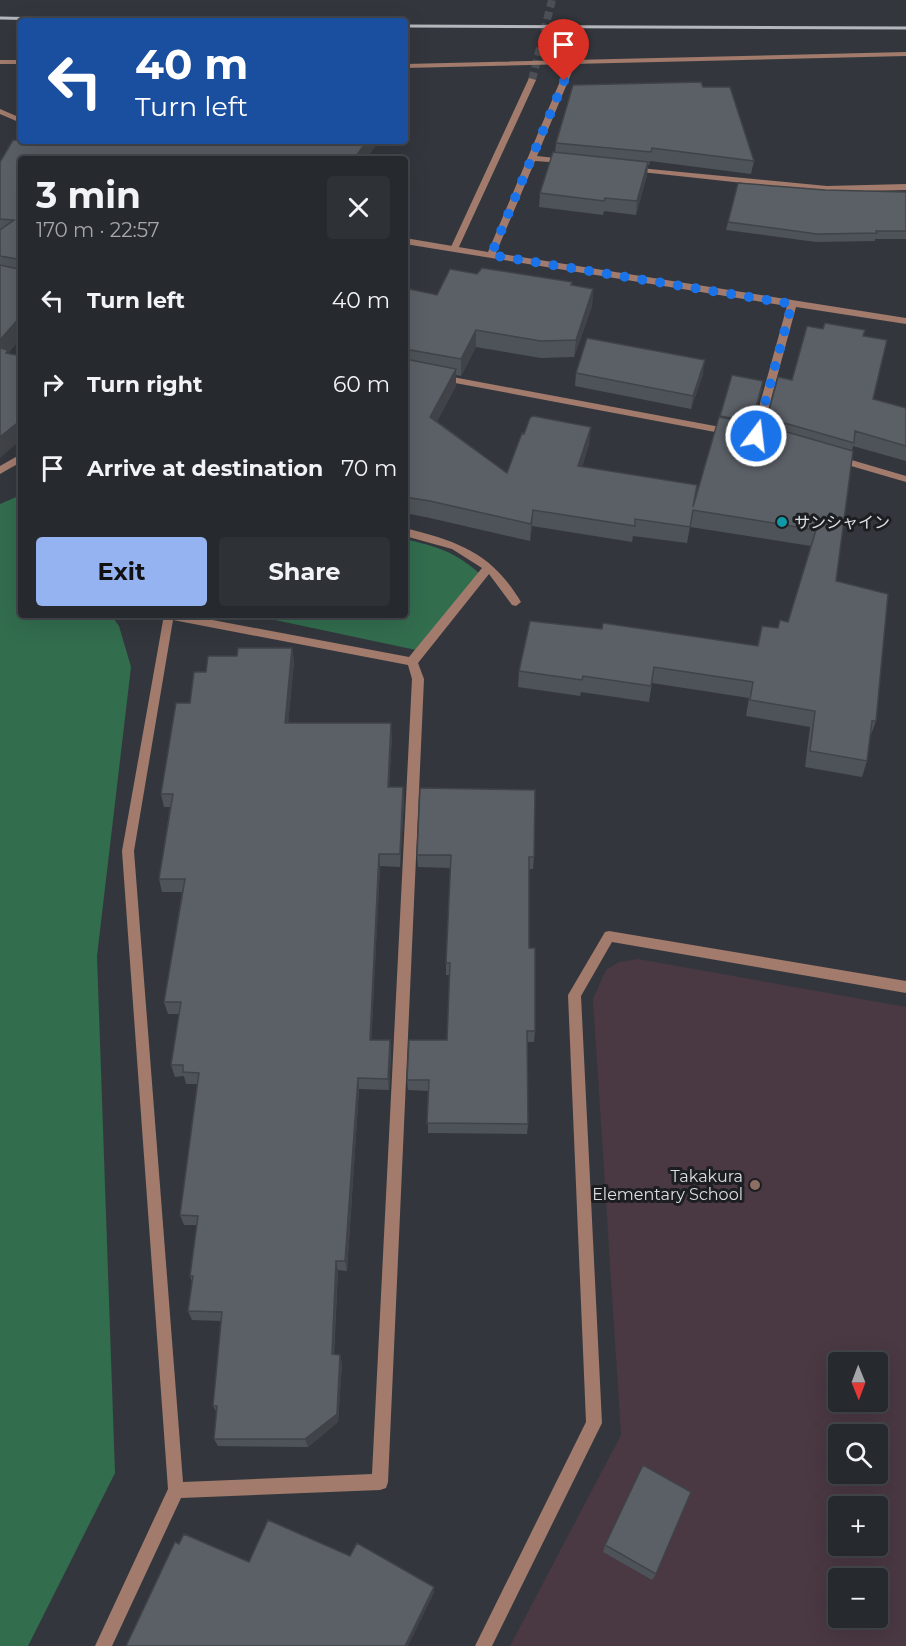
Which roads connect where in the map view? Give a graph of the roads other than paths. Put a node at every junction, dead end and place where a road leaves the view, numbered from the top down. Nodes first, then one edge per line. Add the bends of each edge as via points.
1 (906, 54) edge
2 (0, 62) edge
3 (18, 62) edge
4 (572, 62) junction
5 (408, 66) edge
6 (532, 80) tunnel mouth
7 (0, 111) edge
8 (18, 120) edge
9 (64, 144) edge
10 (75, 156) edge
11 (532, 158) junction
12 (579, 163) edge
13 (626, 168) edge
14 (906, 187) edge
15 (408, 241) edge
16 (454, 249) junction
17 (491, 255) junction
18 (792, 304) junction
19 (906, 321) edge
20 (428, 375) edge
21 (756, 436) junction
22 (766, 439) edge
23 (831, 458) edge
24 (18, 459) edge
25 (0, 471) edge
26 (906, 479) edge
27 (408, 533) edge
28 (489, 567) junction
29 (516, 602) dead end
30 (169, 618) edge
31 (185, 618) edge
32 (412, 662) junction
33 (906, 987) edge
34 (176, 1490) junction
35 (103, 1646) edge
36 (483, 1646) edge

1 - 4 street
2 - 3 street
4 - 5 street
4 - 11 street
6 - 16 street
7 - 8 street
9 - 10 street
11 - 12 street
11 - 17 street
13 - 14 street via 827,189
15 - 16 street
16 - 17 street
17 - 18 street
18 - 19 street
18 - 21 street
20 - 21 street
21 - 22 street
23 - 26 street
24 - 25 street
27 - 28 street via 472,553
28 - 29 street
28 - 32 street
30 - 34 street via 128,851
31 - 32 street
32 - 34 street via 418,679 380,1482
33 - 36 street via 609,936 574,995 594,1424
34 - 35 street

